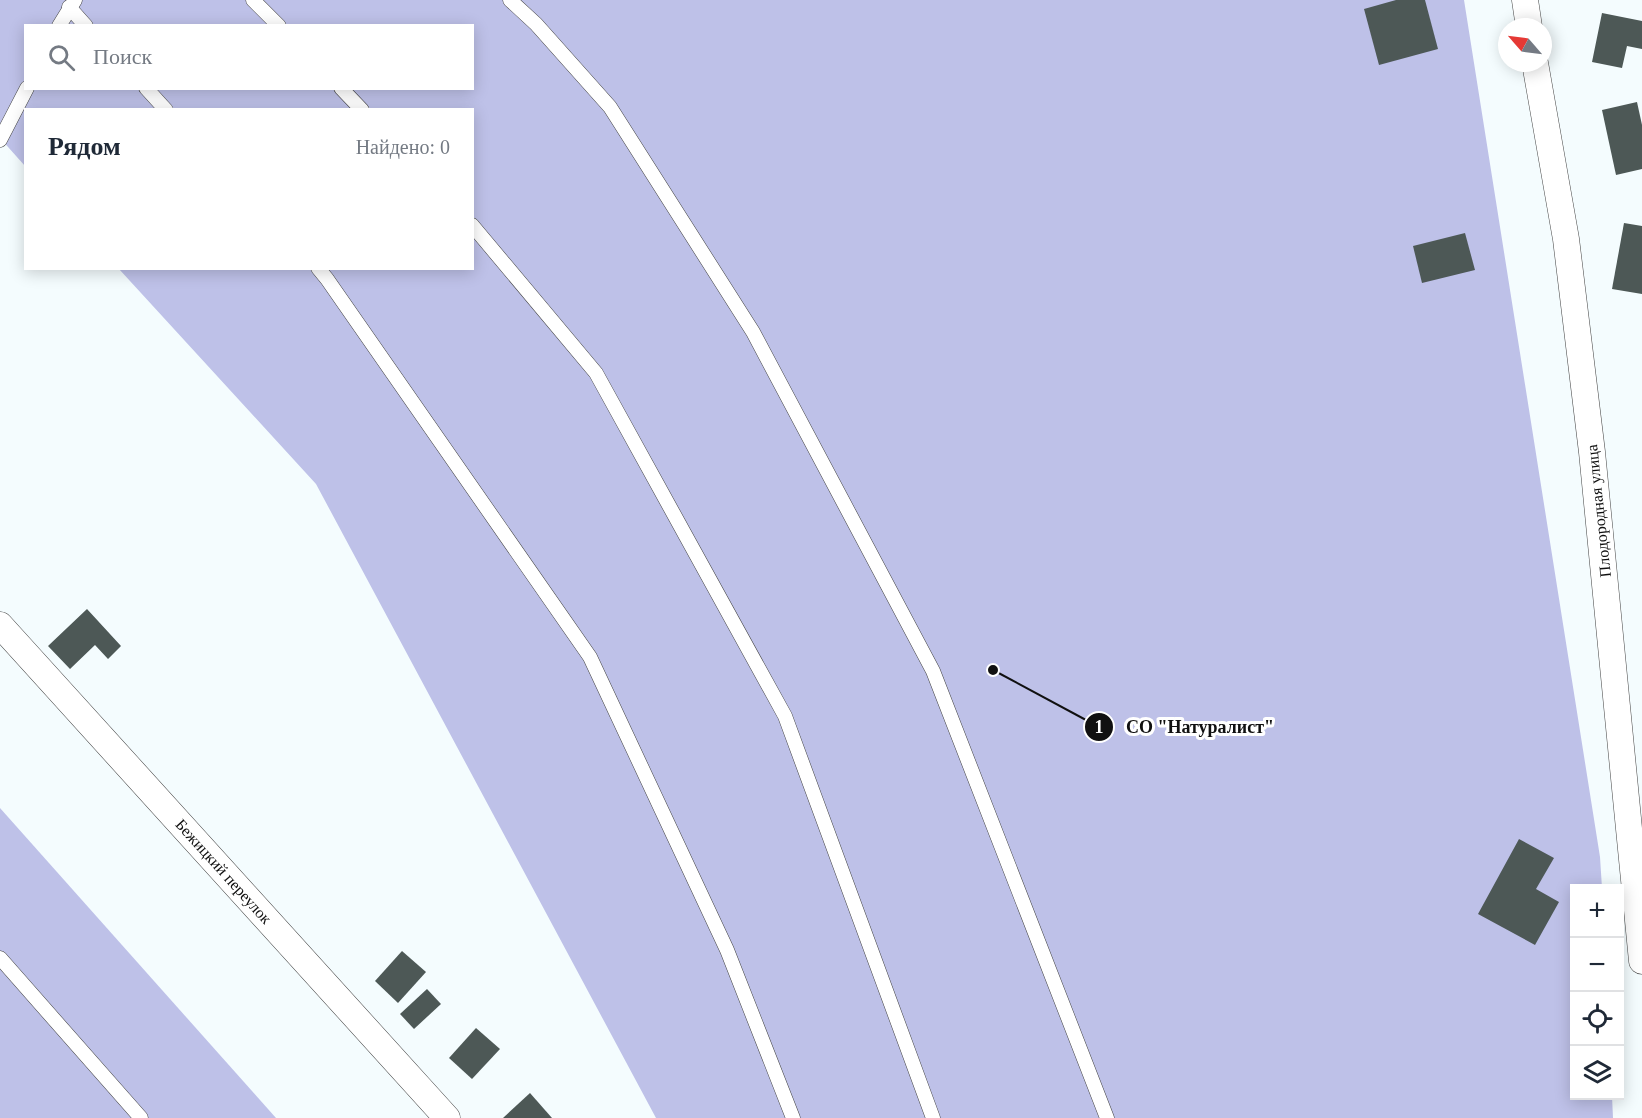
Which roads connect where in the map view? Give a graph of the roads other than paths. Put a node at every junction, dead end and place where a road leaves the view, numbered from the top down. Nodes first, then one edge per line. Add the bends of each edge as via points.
1 (253, 0) edge
2 (510, 0) edge
3 (1525, 0) edge
4 (72, 4) edge
5 (1528, 18) edge
6 (60, 24) edge
7 (85, 24) edge
8 (277, 24) edge
9 (1537, 72) edge
10 (26, 90) edge
11 (148, 90) edge
12 (343, 90) edge
13 (164, 108) edge
14 (360, 108) edge
15 (0, 140) edge
16 (474, 227) edge
17 (320, 270) edge
18 (0, 625) edge
19 (0, 958) edge
20 (1642, 961) edge
21 (139, 1117) edge
22 (447, 1118) edge
23 (793, 1118) edge
24 (933, 1118) edge
25 (1107, 1118) edge

1 - 8 lane
2 - 25 lane via 610,107 759,342 933,671
3 - 5 street
4 - 6 lane
4 - 7 lane
9 - 20 street, Плодородная улица via 1566,239 1592,452
10 - 15 lane
11 - 13 lane
12 - 14 lane
16 - 24 lane via 596,374 785,716
17 - 23 lane via 590,657 727,950
18 - 22 street, Бежицкий переулок
19 - 21 lane

